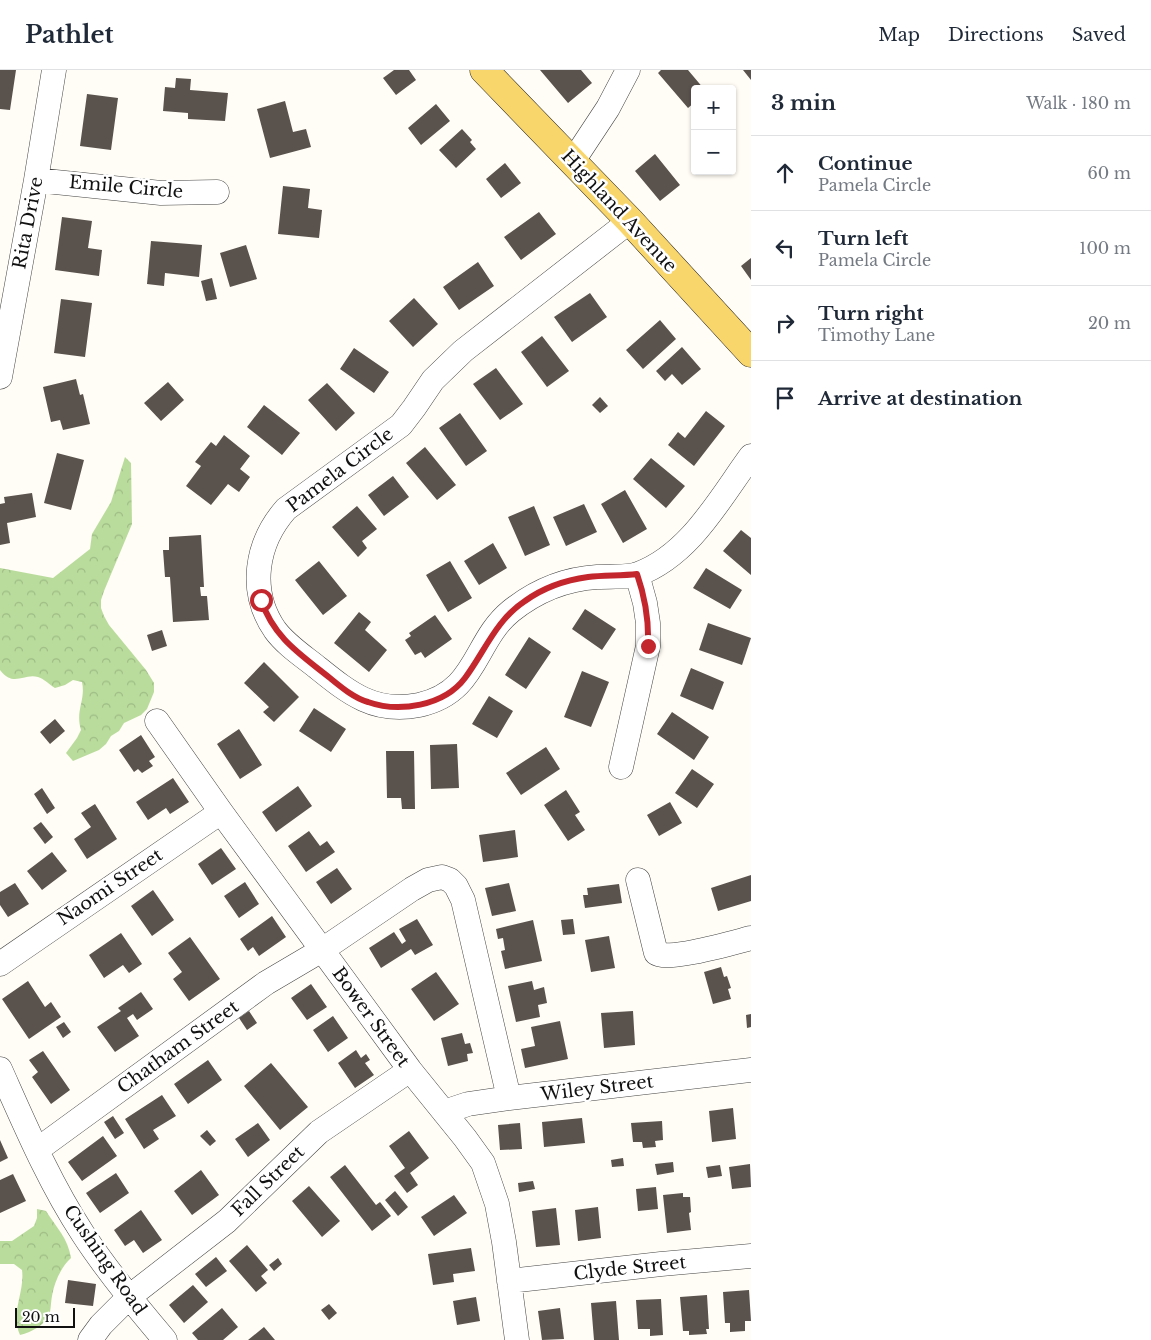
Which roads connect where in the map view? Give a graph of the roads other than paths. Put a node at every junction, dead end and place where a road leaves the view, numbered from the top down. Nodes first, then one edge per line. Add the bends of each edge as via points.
1 (54, 70) edge
2 (484, 70) edge
3 (628, 70) edge
4 (573, 161) junction
5 (36, 180) junction
6 (217, 192) dead end
7 (630, 221) junction
8 (751, 354) edge
9 (0, 377) edge
10 (751, 456) edge
11 (637, 574) junction
12 (157, 721) dead end
13 (621, 767) dead end
14 (222, 812) junction
15 (638, 880) dead end
16 (751, 938) edge
17 (322, 950) junction
18 (0, 964) edge
19 (0, 1070) edge
20 (410, 1070) junction
21 (751, 1070) edge
22 (509, 1098) junction
23 (444, 1112) junction
24 (37, 1150) junction
25 (751, 1256) edge
26 (509, 1281) junction
27 (129, 1297) junction
28 (90, 1340) edge
29 (165, 1340) edge
30 (517, 1340) edge

1 - 5 street, Rita Drive
2 - 4 main road, Highland Avenue
3 - 4 street via 608,108
4 - 7 main road, Highland Avenue
5 - 6 street, Emile Circle via 161,193
5 - 9 street, Rita Drive
7 - 8 main road, Highland Avenue
7 - 11 street, Pamela Circle via 462,351 433,380 401,425 286,509 267,536 260,556 259,575 265,611 276,631 290,645 351,694 368,702 407,707 431,701 464,680 496,628 509,613 537,594 587,577
10 - 11 street, Pamela Circle via 694,534 675,552
11 - 13 street via 645,603 648,646
12 - 14 street, Bower Street
14 - 17 street, Bower Street
14 - 18 street, Naomi Street
15 - 16 street via 659,956
17 - 20 street, Bower Street
17 - 22 street, Chatham Street via 428,880 438,877 450,880 463,900
17 - 24 street, Chatham Street via 260,988
19 - 24 street, Cushing Road
20 - 23 street, Bower Street
20 - 27 street, Fall Street via 319,1132 227,1221
21 - 22 street, Wiley Street
22 - 23 street, Wiley Street via 468,1104
23 - 26 street, Bower Street via 483,1163 497,1204
24 - 27 street, Cushing Road via 83,1234
25 - 26 street, Clyde Street
26 - 30 street, Bower Street
27 - 28 street, Fall Street
27 - 29 street, Cushing Road

